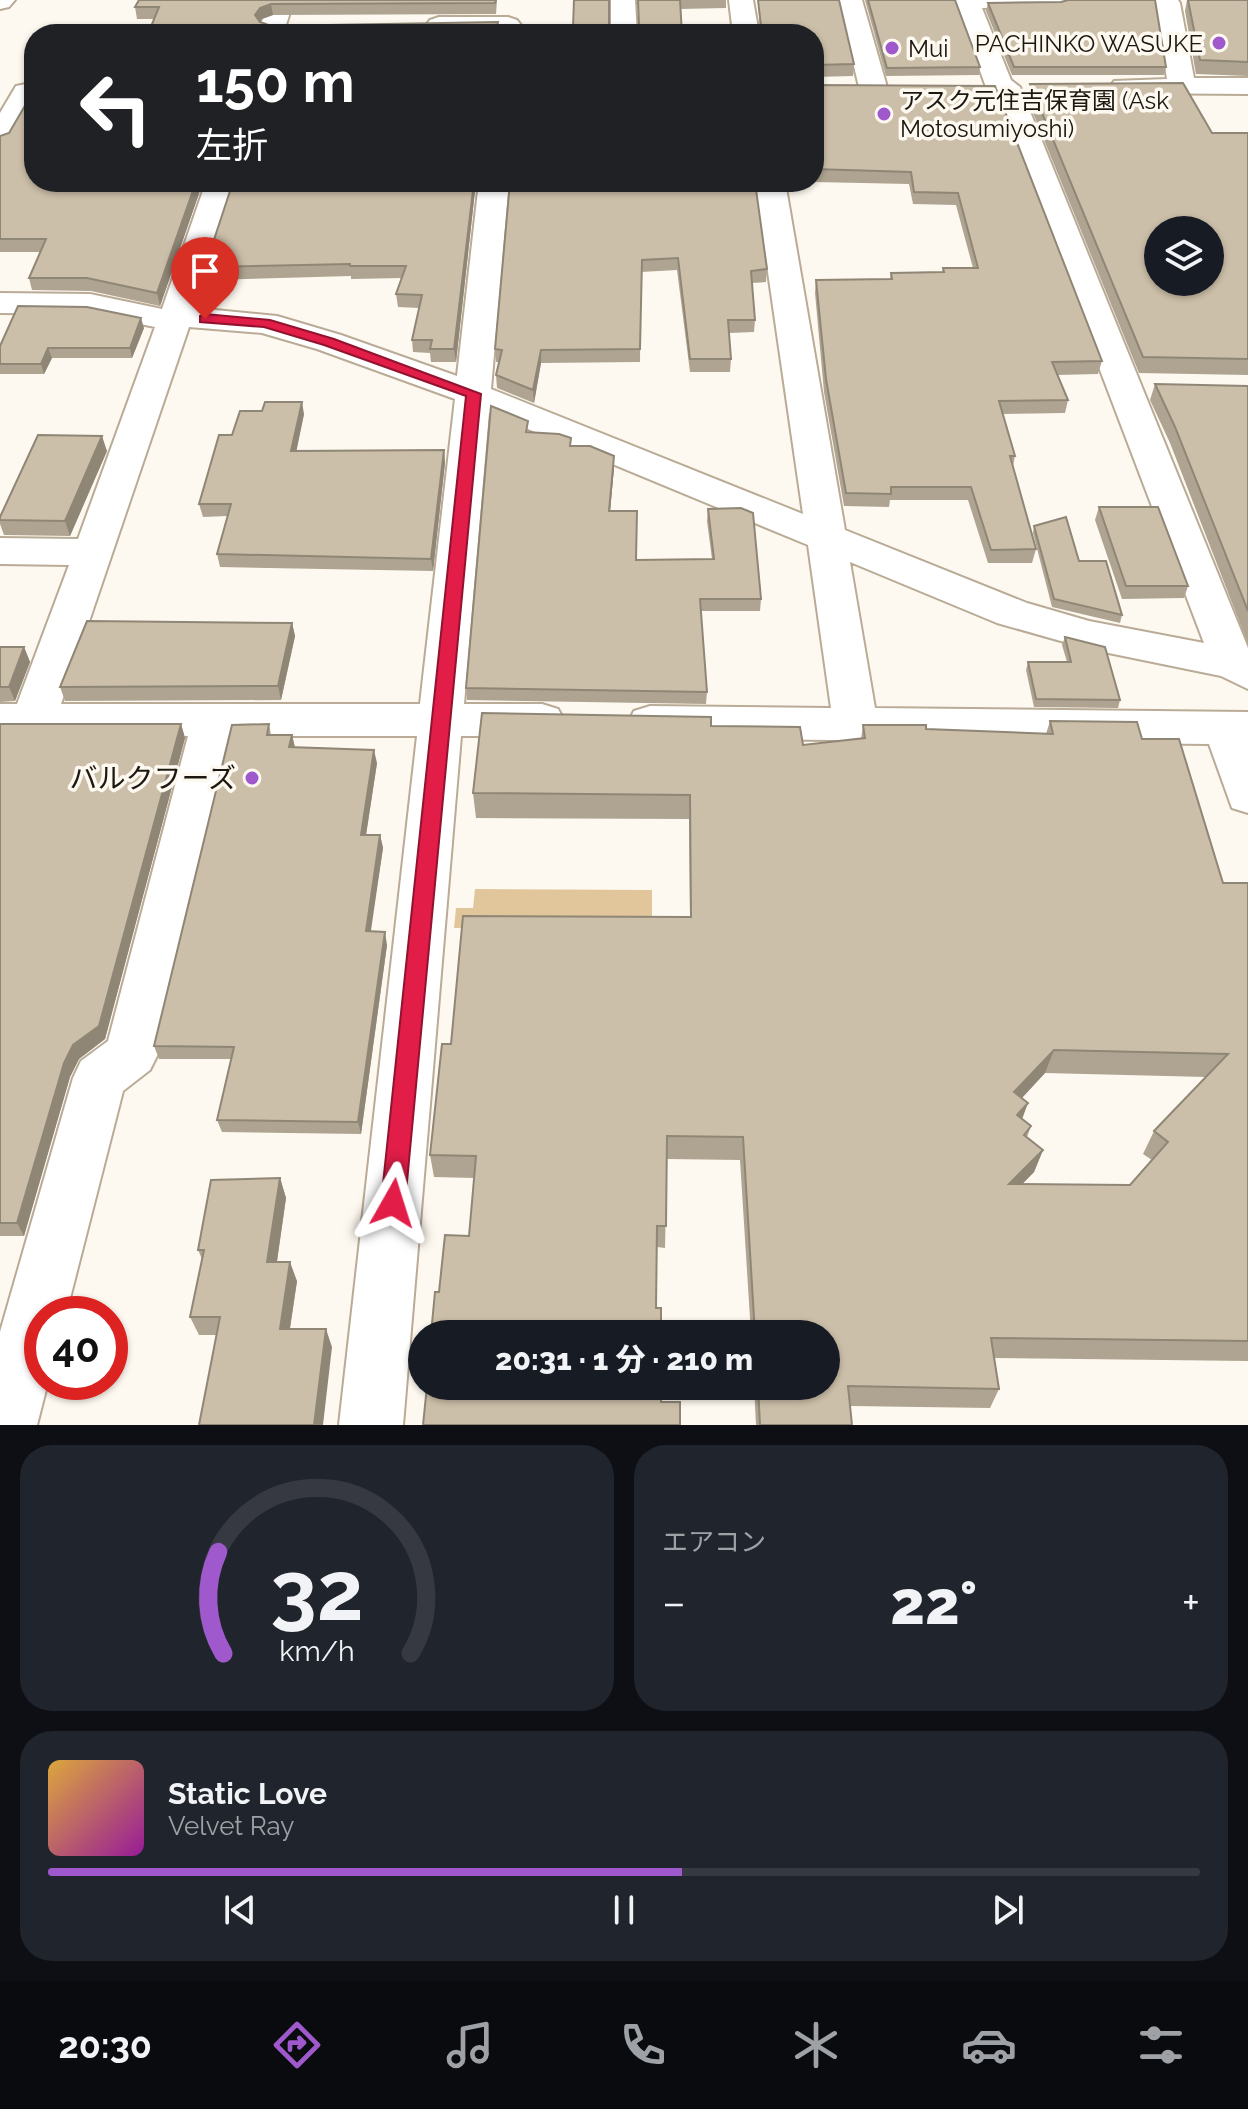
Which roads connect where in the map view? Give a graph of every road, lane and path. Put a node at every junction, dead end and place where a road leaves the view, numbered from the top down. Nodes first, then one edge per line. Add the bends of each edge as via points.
1 (282, 0) edge
2 (623, 0) edge
3 (741, 0) edge
4 (850, 0) edge
5 (1059, 0) edge
6 (1162, 0) edge
7 (966, 1) edge
8 (509, 20) edge
9 (274, 24) edge
10 (433, 24) edge
11 (624, 24) edge
12 (745, 24) edge
13 (1248, 86) edge
14 (844, 87) edge
15 (873, 87) junction
16 (905, 87) edge
17 (968, 87) edge
18 (1013, 87) junction
19 (1094, 87) edge
20 (1182, 87) junction
21 (20, 92) edge
22 (0, 137) edge
23 (218, 192) edge
24 (493, 192) edge
25 (772, 192) edge
26 (0, 303) edge
27 (174, 319) junction
28 (473, 394) junction
29 (827, 536) junction
30 (0, 551) edge
31 (94, 552) junction
32 (1240, 669) edge
33 (442, 718) junction
34 (215, 719) junction
35 (16, 720) edge
36 (856, 726) junction
37 (1237, 729) edge
38 (1248, 796) edge
39 (5, 1425) edge
40 (371, 1425) edge

1 - 9 street
2 - 11 street
3 - 12 street
4 - 15 street
5 - 7 street
6 - 20 street via 1168,3
7 - 18 street
8 - 10 street
13 - 20 street
14 - 15 street
15 - 16 street
17 - 18 street
18 - 32 street via 1140,386
19 - 20 street
21 - 22 street
23 - 27 street
24 - 28 street
25 - 29 street
26 - 27 street via 90,304
27 - 28 street via 265,323
27 - 31 street
28 - 29 street
28 - 33 street
29 - 32 street via 1012,613
29 - 36 street
30 - 31 street
31 - 35 street
33 - 34 street
33 - 36 street
33 - 40 street
34 - 35 street
34 - 39 street via 131,1054 100,1078
36 - 37 street
37 - 38 street

